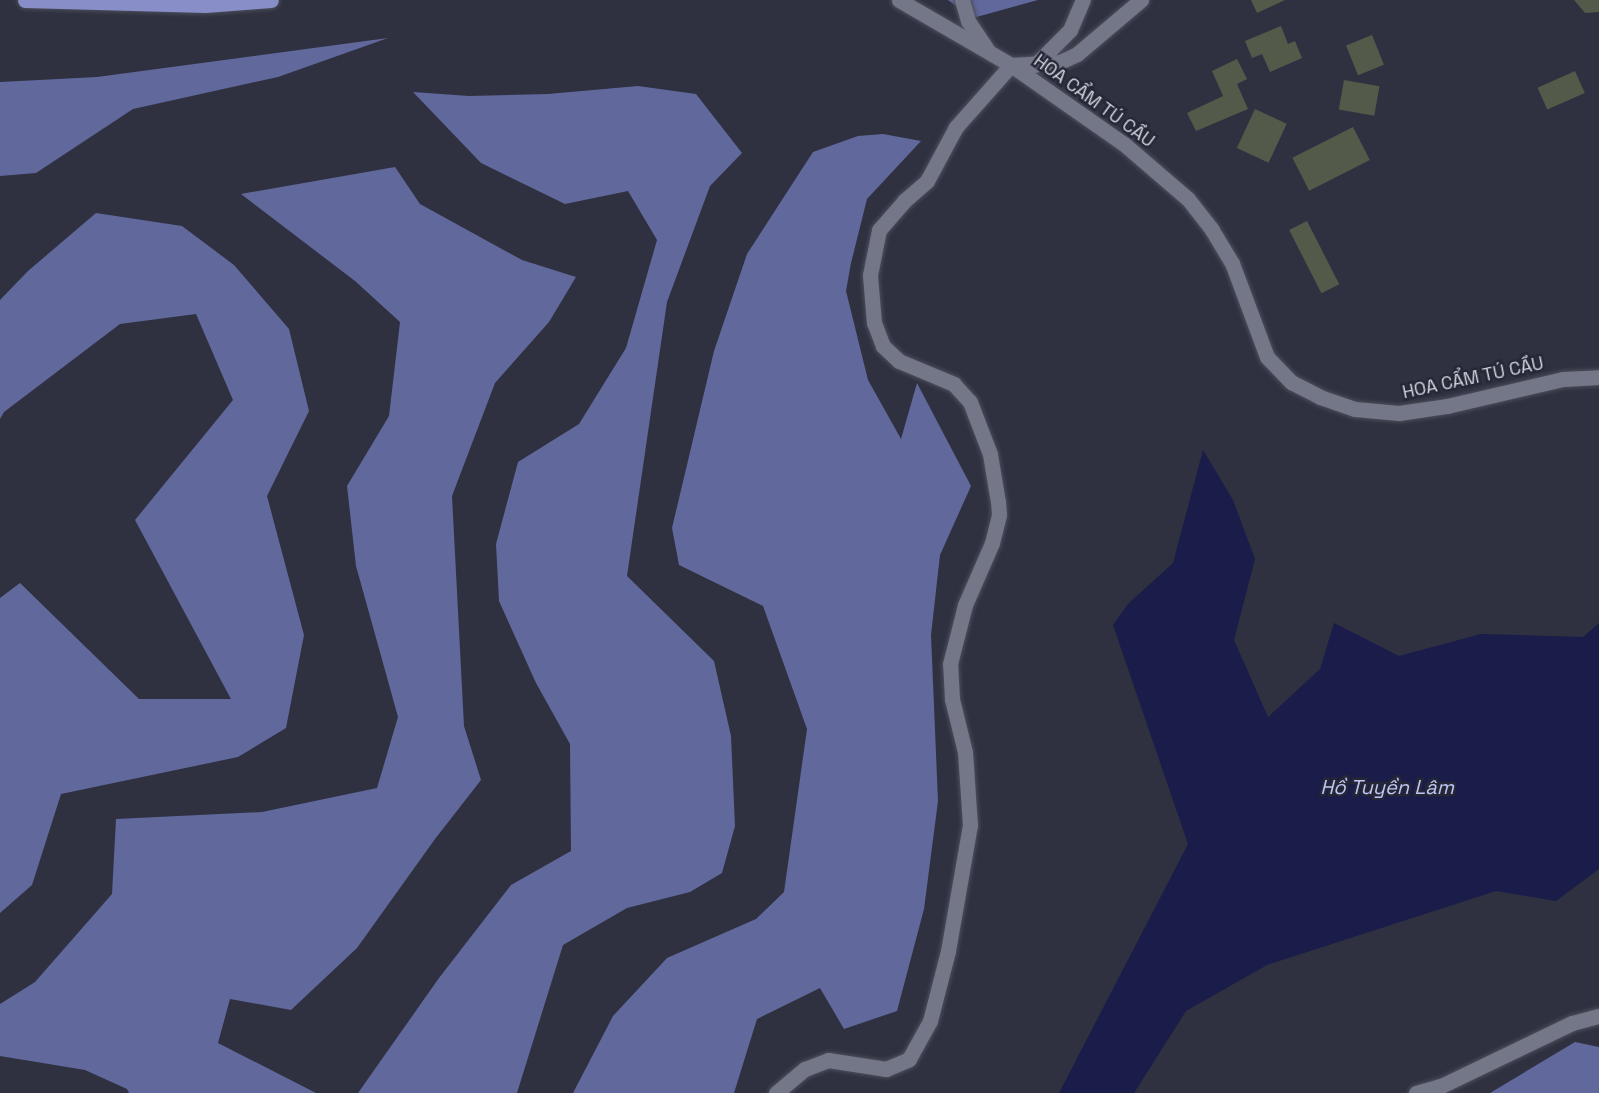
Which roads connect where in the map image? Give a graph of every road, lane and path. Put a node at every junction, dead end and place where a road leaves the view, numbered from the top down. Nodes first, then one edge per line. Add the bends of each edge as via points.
1 (26, 0) edge
2 (271, 0) edge
3 (899, 0) edge
4 (962, 0) edge
5 (1083, 0) edge
6 (1141, 0) edge
7 (990, 53) junction
8 (1011, 65) junction
9 (1035, 65) junction
10 (1599, 377) edge
11 (1599, 1017) edge
12 (776, 1093) edge
13 (1416, 1093) edge

1 - 2 main road via 204,5
3 - 7 street, HOA CẨM TÚ CẦU
4 - 7 street via 968,21
5 - 9 street via 1070,30
6 - 9 street via 1077,54 1059,62
7 - 8 street, HOA CẨM TÚ CẦU
8 - 9 street
8 - 10 street, HOA CẨM TÚ CẦU via 1124,144 1188,199 1232,263 1267,357 1291,382 1355,409 1399,413 1563,379
8 - 12 street via 956,128 927,181 879,230 870,275 874,323 883,346 899,361 954,384 970,402 990,454 998,502 992,543 965,605 950,664 952,699 965,752 970,825 948,951 930,1021 909,1059 886,1069 828,1060 806,1069
11 - 13 street via 1572,1023 1442,1086

